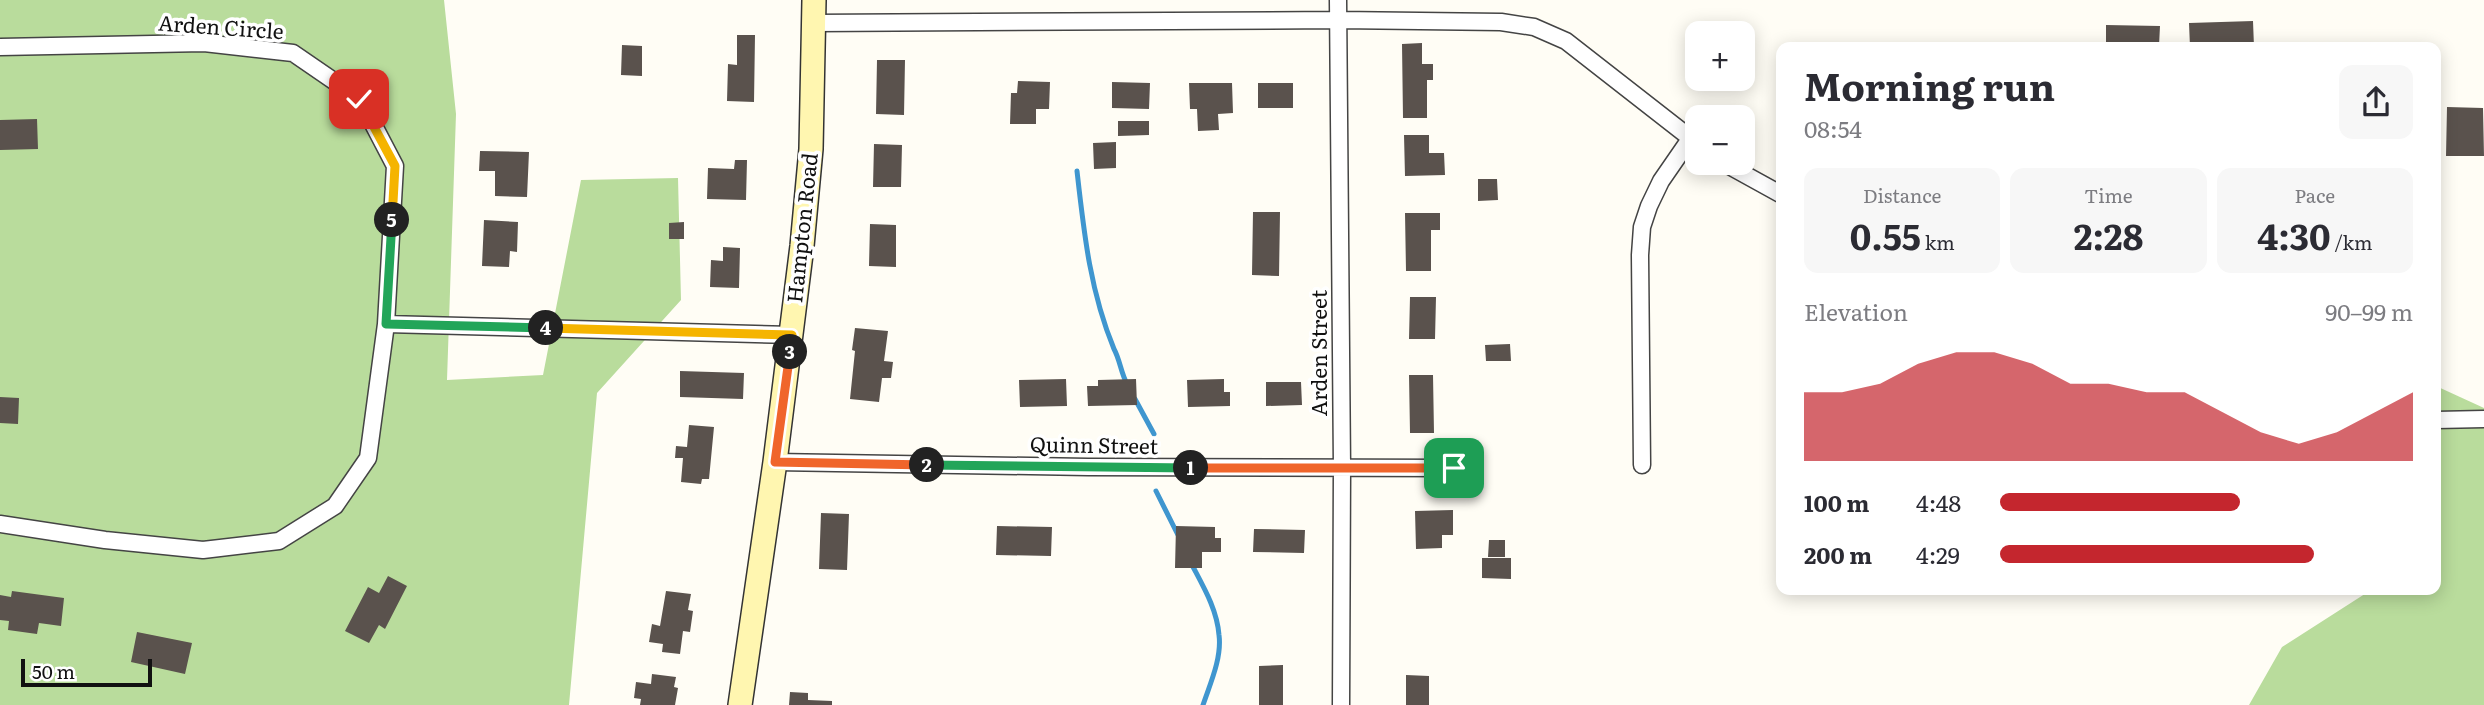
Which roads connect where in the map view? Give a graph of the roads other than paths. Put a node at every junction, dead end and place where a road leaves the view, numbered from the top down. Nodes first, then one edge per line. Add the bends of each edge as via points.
1 (1338, 0) edge
2 (814, 12) edge
3 (1339, 20) junction
4 (0, 47) edge
5 (1685, 134) edge
6 (1685, 152) edge
7 (1746, 175) edge
8 (1776, 192) edge
9 (386, 324) junction
10 (792, 335) junction
11 (2484, 419) edge
12 (2441, 420) edge
13 (775, 462) junction
14 (1642, 465) dead end
15 (1342, 468) junction
16 (1454, 468) dead end
17 (0, 524) edge
18 (740, 705) edge
19 (1341, 705) edge

1 - 3 street, Arden Street
2 - 3 street
2 - 10 main road, Hampton Road via 811,149
3 - 5 street via 1502,22 1534,27 1566,41
3 - 15 street, Arden Street
4 - 9 street, Arden Circle via 204,43 293,53 359,99 395,166
6 - 14 street via 1661,181 1642,227
7 - 8 street
9 - 10 street
9 - 17 street, Arden Circle via 368,458 335,506 279,541 203,550
10 - 13 main road, Hampton Road
11 - 12 street
13 - 15 street, Quinn Street
13 - 18 main road, Hampton Road
15 - 16 street, Quinn Street
15 - 19 street, Arden Street

